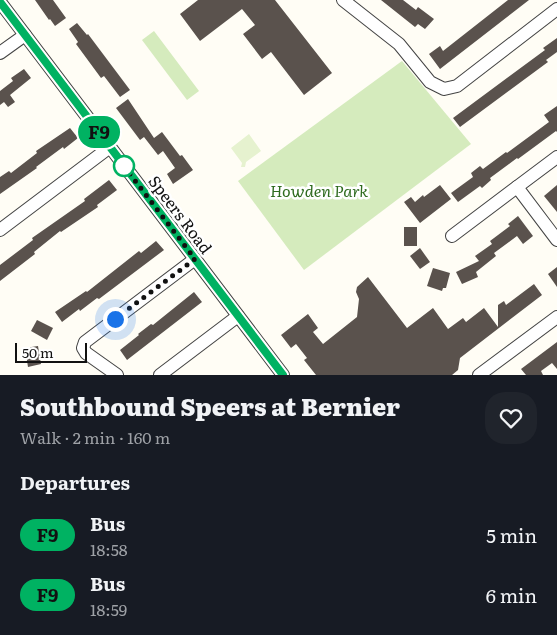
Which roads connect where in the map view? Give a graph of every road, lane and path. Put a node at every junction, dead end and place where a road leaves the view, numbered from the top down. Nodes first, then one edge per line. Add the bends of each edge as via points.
1 (343, 0) edge
2 (0, 2) edge
3 (557, 10) edge
4 (24, 35) junction
5 (0, 53) edge
6 (110, 147) junction
7 (557, 157) edge
8 (517, 187) junction
9 (0, 230) edge
10 (452, 236) dead end
11 (557, 240) edge
12 (195, 259) junction
13 (238, 316) junction
14 (557, 317) edge
15 (117, 375) edge
16 (160, 375) edge
17 (282, 375) edge
18 (479, 375) edge

1 - 3 street via 400,44 430,82 444,89 457,86
2 - 4 street, Speers Road
4 - 5 street
4 - 6 street, Speers Road
6 - 9 street
6 - 12 street, Speers Road
7 - 8 street
8 - 10 street
8 - 11 street
12 - 13 street, Speers Road
12 - 15 street via 85,342 86,354
13 - 16 street
13 - 17 street, Speers Road
14 - 18 street

